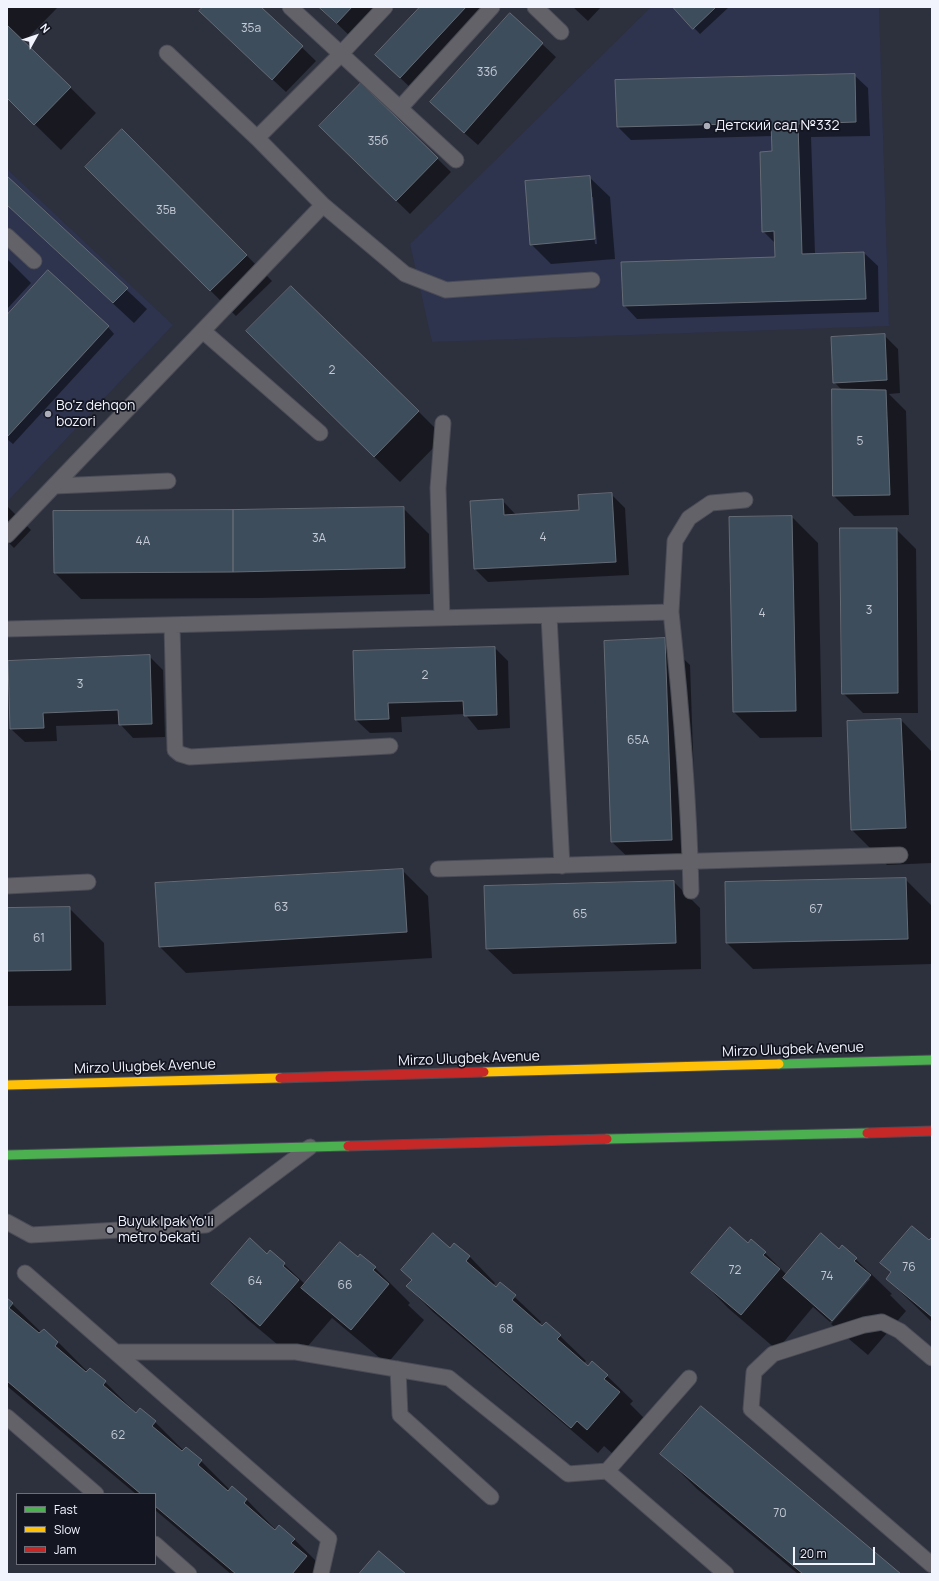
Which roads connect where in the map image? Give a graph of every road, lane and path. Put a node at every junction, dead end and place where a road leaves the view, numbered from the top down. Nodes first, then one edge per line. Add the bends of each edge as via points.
1 (290, 7) edge
2 (385, 7) edge
3 (492, 7) edge
4 (535, 7) edge
5 (561, 32) dead end
6 (167, 53) dead end
7 (341, 54) junction
8 (400, 108) junction
9 (257, 138) junction
10 (456, 160) dead end
11 (323, 205) junction
12 (7, 236) edge
13 (34, 261) dead end
14 (592, 280) dead end
15 (202, 331) junction
16 (443, 423) dead end
17 (320, 433) dead end
18 (168, 482) dead end
19 (54, 486) junction
20 (745, 500) dead end
21 (7, 535) edge
22 (671, 612) junction
23 (549, 616) junction
24 (442, 618) junction
25 (172, 625) junction
26 (7, 629) edge
27 (390, 746) dead end
28 (900, 855) dead end
29 (690, 862) junction
30 (562, 866) junction
31 (438, 869) dead end
32 (88, 882) dead end
33 (7, 886) edge
34 (691, 891) dead end
35 (932, 1060) edge
36 (7, 1085) edge
37 (932, 1131) edge
38 (311, 1147) junction
39 (7, 1155) edge
40 (7, 1222) edge
41 (26, 1272) dead end
42 (116, 1352) junction
43 (932, 1358) edge
44 (398, 1369) junction
45 (690, 1378) dead end
46 (7, 1417) edge
47 (607, 1471) junction
48 (95, 1493) edge
49 (491, 1497) dead end
50 (156, 1545) edge
51 (932, 1565) edge
52 (189, 1574) edge
53 (321, 1574) edge
54 (726, 1574) edge

1 - 7 lane
2 - 7 lane
3 - 8 lane
4 - 5 lane
6 - 9 lane
7 - 8 lane
7 - 9 lane
8 - 10 lane
9 - 11 lane
11 - 14 lane via 405,274 446,290
11 - 15 lane
12 - 13 lane
15 - 17 lane
15 - 19 lane
16 - 24 lane via 438,488
18 - 19 lane
19 - 21 lane
20 - 22 lane via 711,503 689,518 675,541
22 - 23 lane
22 - 29 lane via 681,700
23 - 24 lane
23 - 30 lane
24 - 25 lane
25 - 26 lane
25 - 27 lane via 175,750 180,754 190,757
28 - 29 lane
29 - 30 lane
29 - 34 lane
30 - 31 lane
32 - 33 lane
35 - 36 main road, Mirzo Ulugbek Avenue
37 - 38 main road
38 - 39 main road
38 - 40 lane via 206,1225 31,1235
41 - 42 lane
42 - 44 lane via 296,1352
42 - 53 lane via 329,1539
43 - 51 lane via 900,1331 882,1322 864,1325 773,1354 754,1372 751,1409
44 - 47 lane via 449,1378 568,1474
44 - 49 lane via 400,1415
45 - 47 lane
46 - 48 lane
47 - 54 lane
50 - 52 lane

